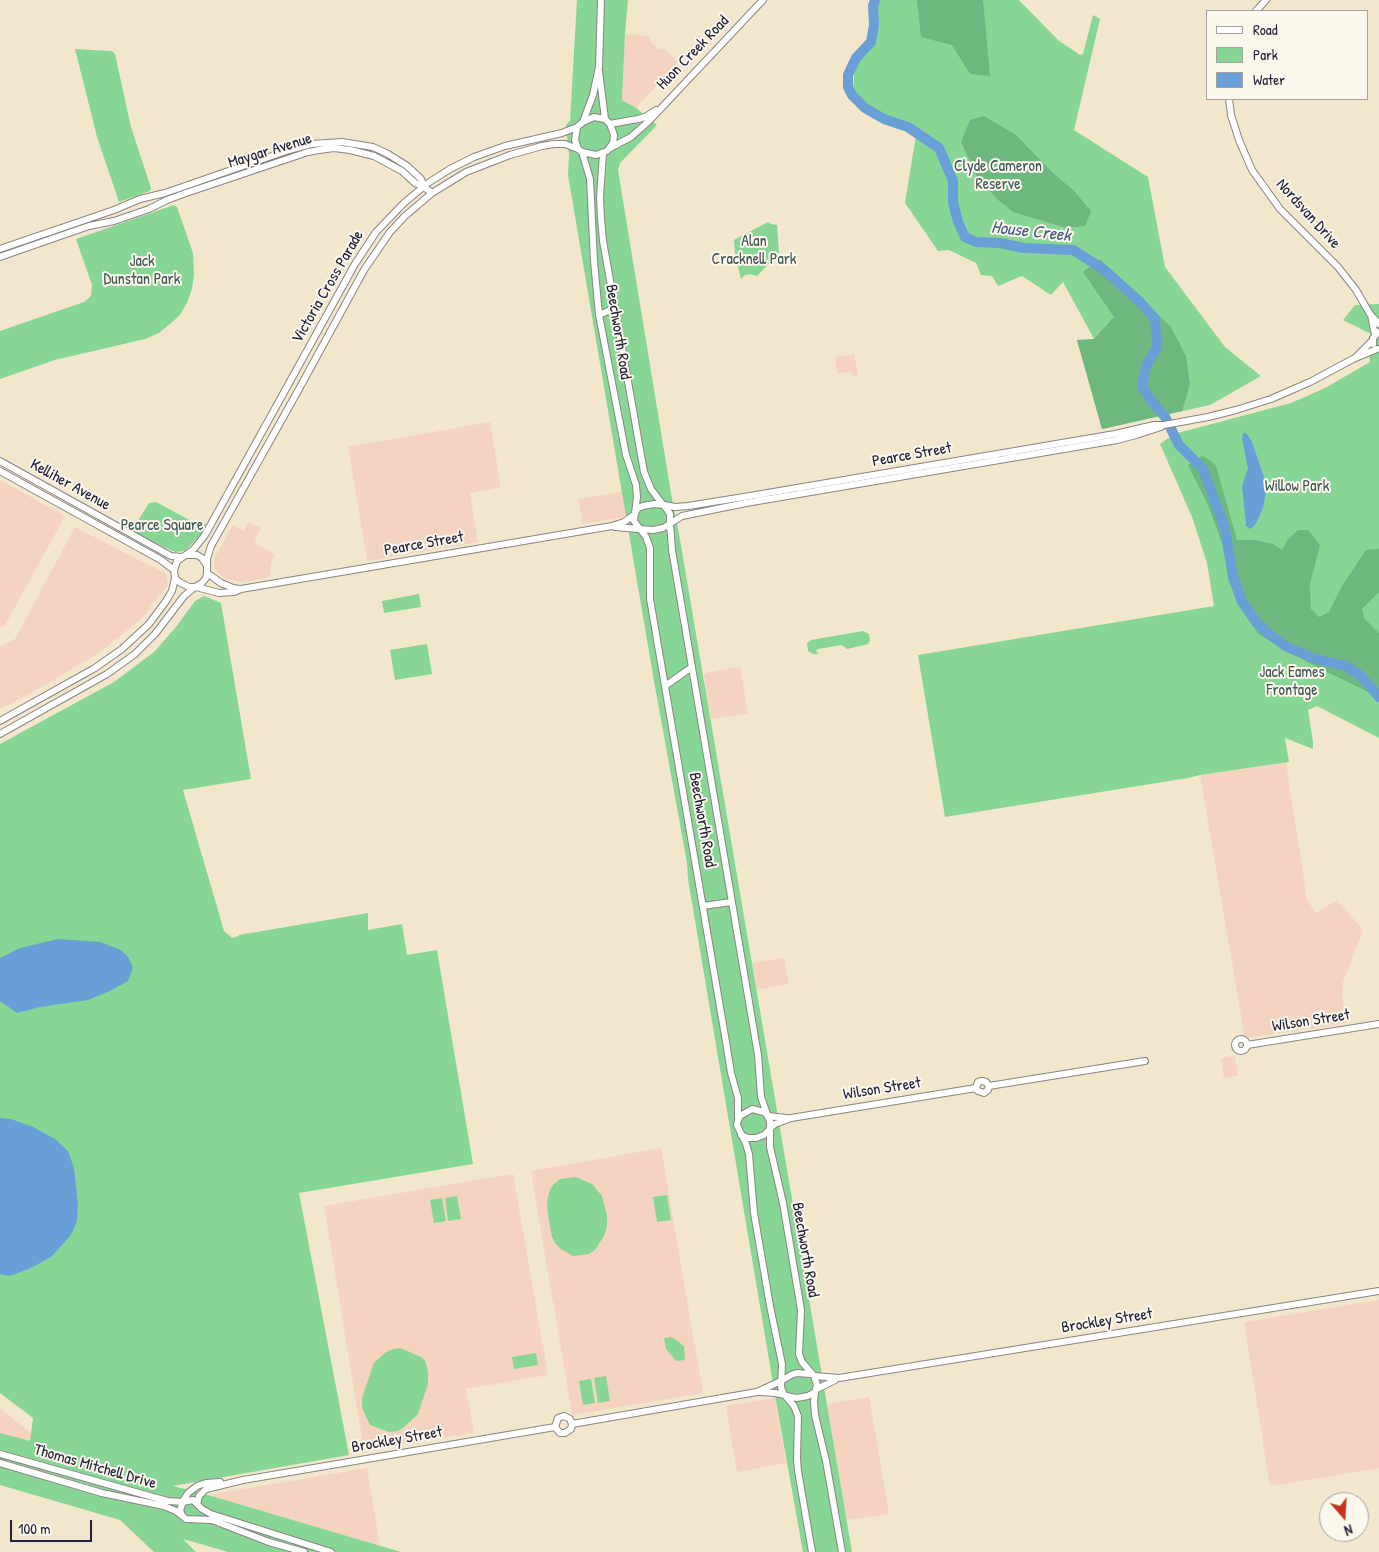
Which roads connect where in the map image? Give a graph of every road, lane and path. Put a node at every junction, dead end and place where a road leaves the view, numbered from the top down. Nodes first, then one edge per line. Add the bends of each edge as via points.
1 (601, 0) edge
2 (763, 0) edge
3 (1266, 0) edge
4 (1257, 10) edge
5 (599, 68) junction
6 (1229, 100) edge
7 (665, 103) junction
8 (607, 121) junction
9 (583, 122) junction
10 (577, 127) junction
11 (610, 148) junction
12 (580, 151) junction
13 (603, 154) junction
14 (424, 187) junction
15 (176, 193) junction
16 (432, 194) junction
17 (158, 195) junction
18 (161, 204) junction
19 (88, 223) junction
20 (35, 236) junction
21 (38, 244) junction
22 (0, 249) edge
23 (0, 257) edge
24 (615, 308) junction
25 (1370, 314) junction
26 (599, 315) junction
27 (1379, 324) edge
28 (1376, 336) edge
29 (1378, 350) edge
30 (1353, 359) junction
31 (296, 370) junction
32 (306, 376) junction
33 (0, 461) edge
34 (0, 471) edge
35 (745, 500) junction
36 (664, 505) junction
37 (634, 515) junction
38 (670, 523) junction
39 (612, 526) junction
40 (639, 529) junction
41 (183, 556) junction
42 (174, 570) junction
43 (207, 570) junction
44 (176, 578) junction
45 (195, 587) junction
46 (241, 589) junction
47 (692, 667) junction
48 (665, 686) junction
49 (0, 721) edge
50 (0, 734) edge
51 (732, 902) junction
52 (703, 906) junction
53 (1379, 1024) edge
54 (1247, 1045) dead end
55 (1145, 1061) dead end
56 (767, 1115) junction
57 (738, 1118) junction
58 (791, 1118) junction
59 (771, 1128) junction
60 (741, 1135) junction
61 (1379, 1291) edge
62 (813, 1375) junction
63 (839, 1378) junction
64 (781, 1381) junction
65 (816, 1390) junction
66 (756, 1392) junction
67 (785, 1396) junction
68 (572, 1424) junction
69 (555, 1426) junction
70 (0, 1454) edge
71 (0, 1463) edge
72 (84, 1479) junction
73 (243, 1480) junction
74 (86, 1487) junction
75 (183, 1501) junction
76 (198, 1505) junction
77 (182, 1515) junction
78 (191, 1519) junction
79 (304, 1552) edge
80 (331, 1552) edge
81 (812, 1552) edge
82 (842, 1552) edge

1 - 5 main road
2 - 7 main road, Huon Creek Road
3 - 4 main road
5 - 8 main road
5 - 9 main road
6 - 25 main road, Nordsvan Drive via 1237,134 1252,170 1280,209 1338,267
7 - 8 main road, Huon Creek Road via 645,117
7 - 11 main road, Huon Creek Road via 631,137
8 - 9 main road via 594,117
8 - 11 main road via 614,135
9 - 10 main road
10 - 12 main road via 575,140
10 - 14 main road, Victoria Cross Parade via 474,157
11 - 13 main road
12 - 13 main road
12 - 16 main road, Victoria Cross Parade via 565,144 554,144 510,155 466,172
12 - 26 main road, Beechworth Road via 590,180
13 - 24 main road, Beechworth Road via 601,218
14 - 15 main road, Maygar Avenue via 402,170 361,148 334,148 225,175
14 - 16 main road, Maygar Avenue
14 - 31 main road, Victoria Cross Parade via 376,232
15 - 17 main road, Maygar Avenue
15 - 18 main road, Maygar Avenue
16 - 32 main road, Victoria Cross Parade via 405,216 378,248
17 - 18 main road
17 - 19 main road, Maygar Avenue via 137,200
18 - 19 main road, Maygar Avenue via 114,221
19 - 20 main road, Maygar Avenue
19 - 21 main road, Maygar Avenue
20 - 21 main road
20 - 22 main road, Maygar Avenue
21 - 23 main road, Maygar Avenue
24 - 26 main road
24 - 36 main road, Beechworth Road via 644,472 651,489
25 - 27 main road, Nordsvan Drive
25 - 28 main road, Nordsvan Drive
26 - 37 main road, Beechworth Road via 626,455 636,485
28 - 29 main road, Nordsvan Drive via 1374,346
28 - 30 main road, Pearce Street
29 - 30 main road, Pearce Street
30 - 35 main road, Pearce Street via 1271,399 1164,425 1155,430
31 - 32 main road
31 - 41 main road, Victoria Cross Parade via 205,535
32 - 43 main road, Victoria Cross Parade via 211,546
33 - 41 main road, Kelliher Avenue via 171,556
34 - 42 main road, Kelliher Avenue via 162,560
35 - 36 main road, Pearce Street
35 - 38 main road, Pearce Street via 682,516
36 - 37 main road via 643,506
36 - 38 main road via 670,513
37 - 39 main road, Pearce Street
37 - 40 main road
38 - 40 main road via 658,530
38 - 47 main road, Beechworth Road
39 - 40 main road, Pearce Street
39 - 46 main road, Pearce Street
40 - 48 main road, Beechworth Road via 650,548 650,599
41 - 42 main road
41 - 43 main road via 191,554 202,558
42 - 44 main road
43 - 45 main road via 202,583
43 - 46 main road, Pearce Street via 221,583
44 - 45 main road via 183,586
44 - 49 main road via 170,596 149,624 118,652
45 - 46 main road, Pearce Street via 220,593
45 - 50 main road via 135,654 107,674
47 - 48 main road
47 - 51 main road, Beechworth Road
48 - 52 main road, Beechworth Road
51 - 52 main road
51 - 56 main road, Beechworth Road via 759,1060 761,1097
52 - 57 main road, Beechworth Road via 738,1098
53 - 54 main road, Wilson Street
55 - 58 main road, Wilson Street via 989,1086 984,1093 976,1088
56 - 57 main road via 752,1110
56 - 58 main road, Wilson Street
56 - 59 main road
57 - 60 main road via 737,1127
58 - 59 main road, Wilson Street
59 - 60 main road via 758,1138
59 - 62 main road, Beechworth Road via 770,1149 802,1312 799,1354
60 - 64 main road via 748,1154 754,1213 782,1364
61 - 63 main road, Brockley Street
62 - 63 main road, Brockley Street
62 - 64 main road via 797,1373
62 - 65 main road
63 - 65 main road, Brockley Street
64 - 66 main road
64 - 67 main road
65 - 67 main road via 799,1398
65 - 82 main road via 815,1415
66 - 67 main road via 775,1392
66 - 68 main road
67 - 81 main road via 798,1416 798,1471
68 - 69 main road via 570,1431 565,1433 560,1433
68 - 69 main road via 564,1416 558,1418
69 - 73 main road, Brockley Street
70 - 72 main road, Thomas Mitchell Drive
71 - 74 main road
72 - 74 main road
72 - 75 main road, Thomas Mitchell Drive via 162,1500
73 - 75 main road, Brockley Street via 204,1484 194,1488
73 - 76 main road, Brockley Street via 206,1489 199,1496
74 - 77 main road via 164,1506
75 - 76 main road via 193,1500
75 - 77 main road
76 - 78 main road via 199,1515
76 - 80 main road via 214,1516
77 - 78 main road
78 - 79 main road via 212,1520

